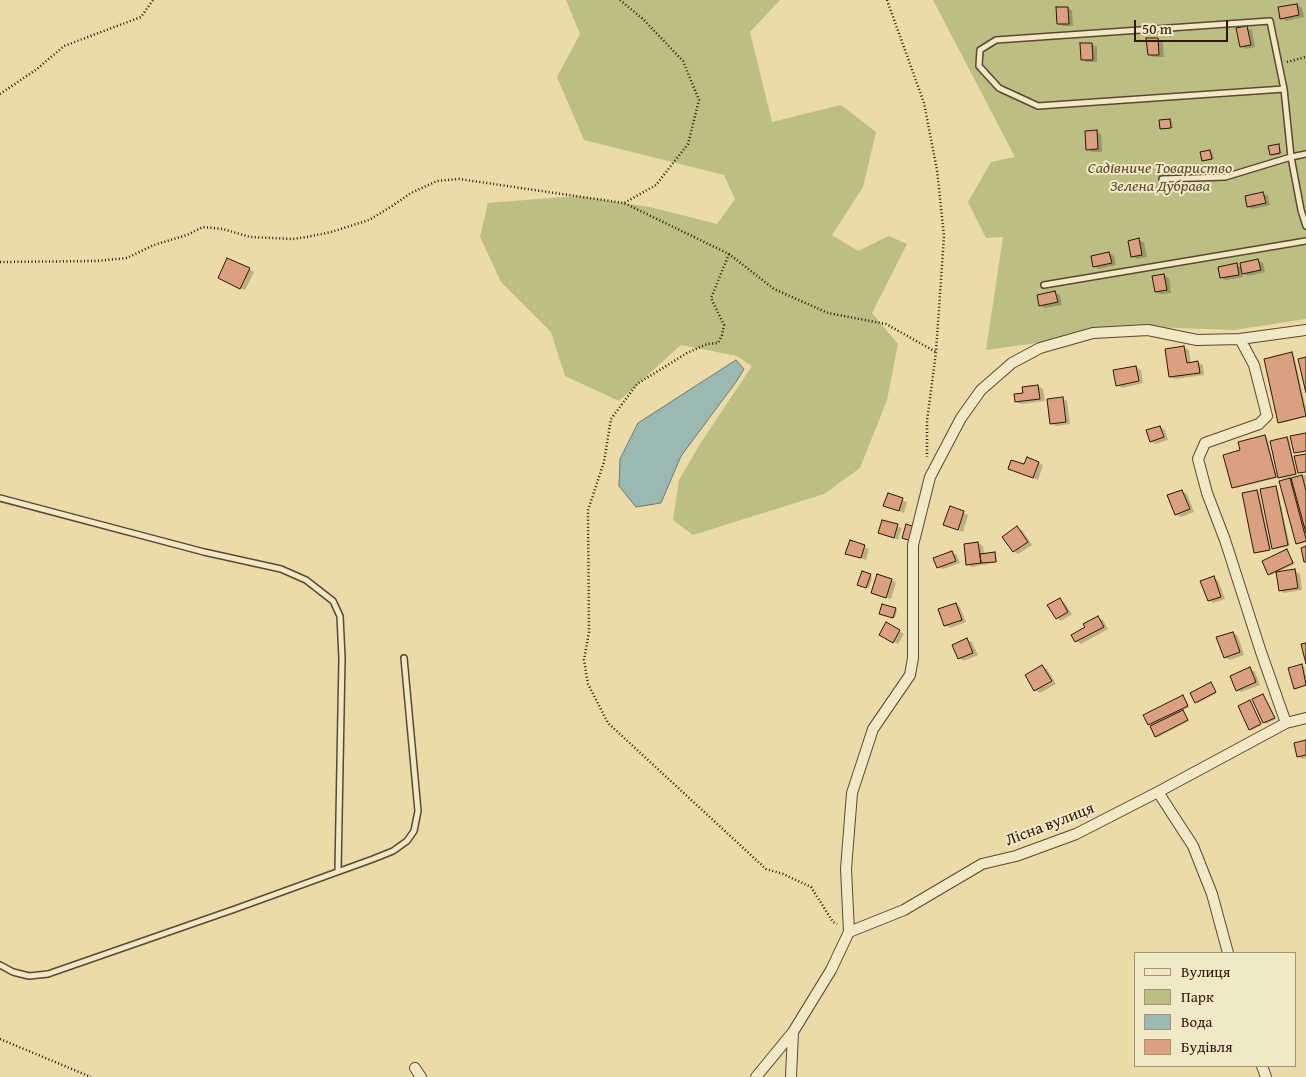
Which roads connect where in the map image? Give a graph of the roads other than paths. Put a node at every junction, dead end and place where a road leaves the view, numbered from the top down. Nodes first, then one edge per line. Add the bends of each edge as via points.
1 (1284, 89) junction
2 (1306, 154) edge
3 (1291, 157) junction
4 (1162, 179) dead end
5 (1306, 226) edge
6 (1306, 241) edge
7 (1044, 285) dead end
8 (1306, 330) edge
9 (1240, 339) junction
10 (0, 498) edge
11 (404, 658) dead end
12 (1306, 718) edge
13 (1286, 723) junction
14 (1158, 792) junction
15 (338, 871) junction
16 (849, 932) junction
17 (1228, 952) edge
18 (0, 965) edge
19 (793, 1032) junction
20 (415, 1068) dead end
21 (421, 1077) edge
22 (756, 1077) edge
23 (791, 1077) edge

1 - 1 lane via 1038,106 999,88 979,66 980,50 996,40 1270,21
1 - 3 lane
2 - 3 lane
3 - 4 lane via 1225,177
3 - 5 lane
6 - 7 lane
8 - 9 street
9 - 13 street via 1254,365 1267,416 1259,424 1205,443 1198,459
9 - 16 street via 1196,340 1139,330 1094,333 1040,348 1012,363 981,390 961,418 930,477 914,545 910,675 872,729 852,793 846,869
10 - 15 lane via 281,570 306,580 333,601 340,616 342,658
11 - 15 lane via 418,811 414,831 393,851
12 - 13 street, Лісна вулиця
13 - 14 street, Лісна вулиця
14 - 16 street, Лісна вулиця via 1076,834 1016,856 982,864 904,910
14 - 17 street via 1193,846 1212,894
15 - 18 lane via 48,974 30,976
16 - 19 street via 831,970
19 - 22 street
19 - 23 street
20 - 21 street

